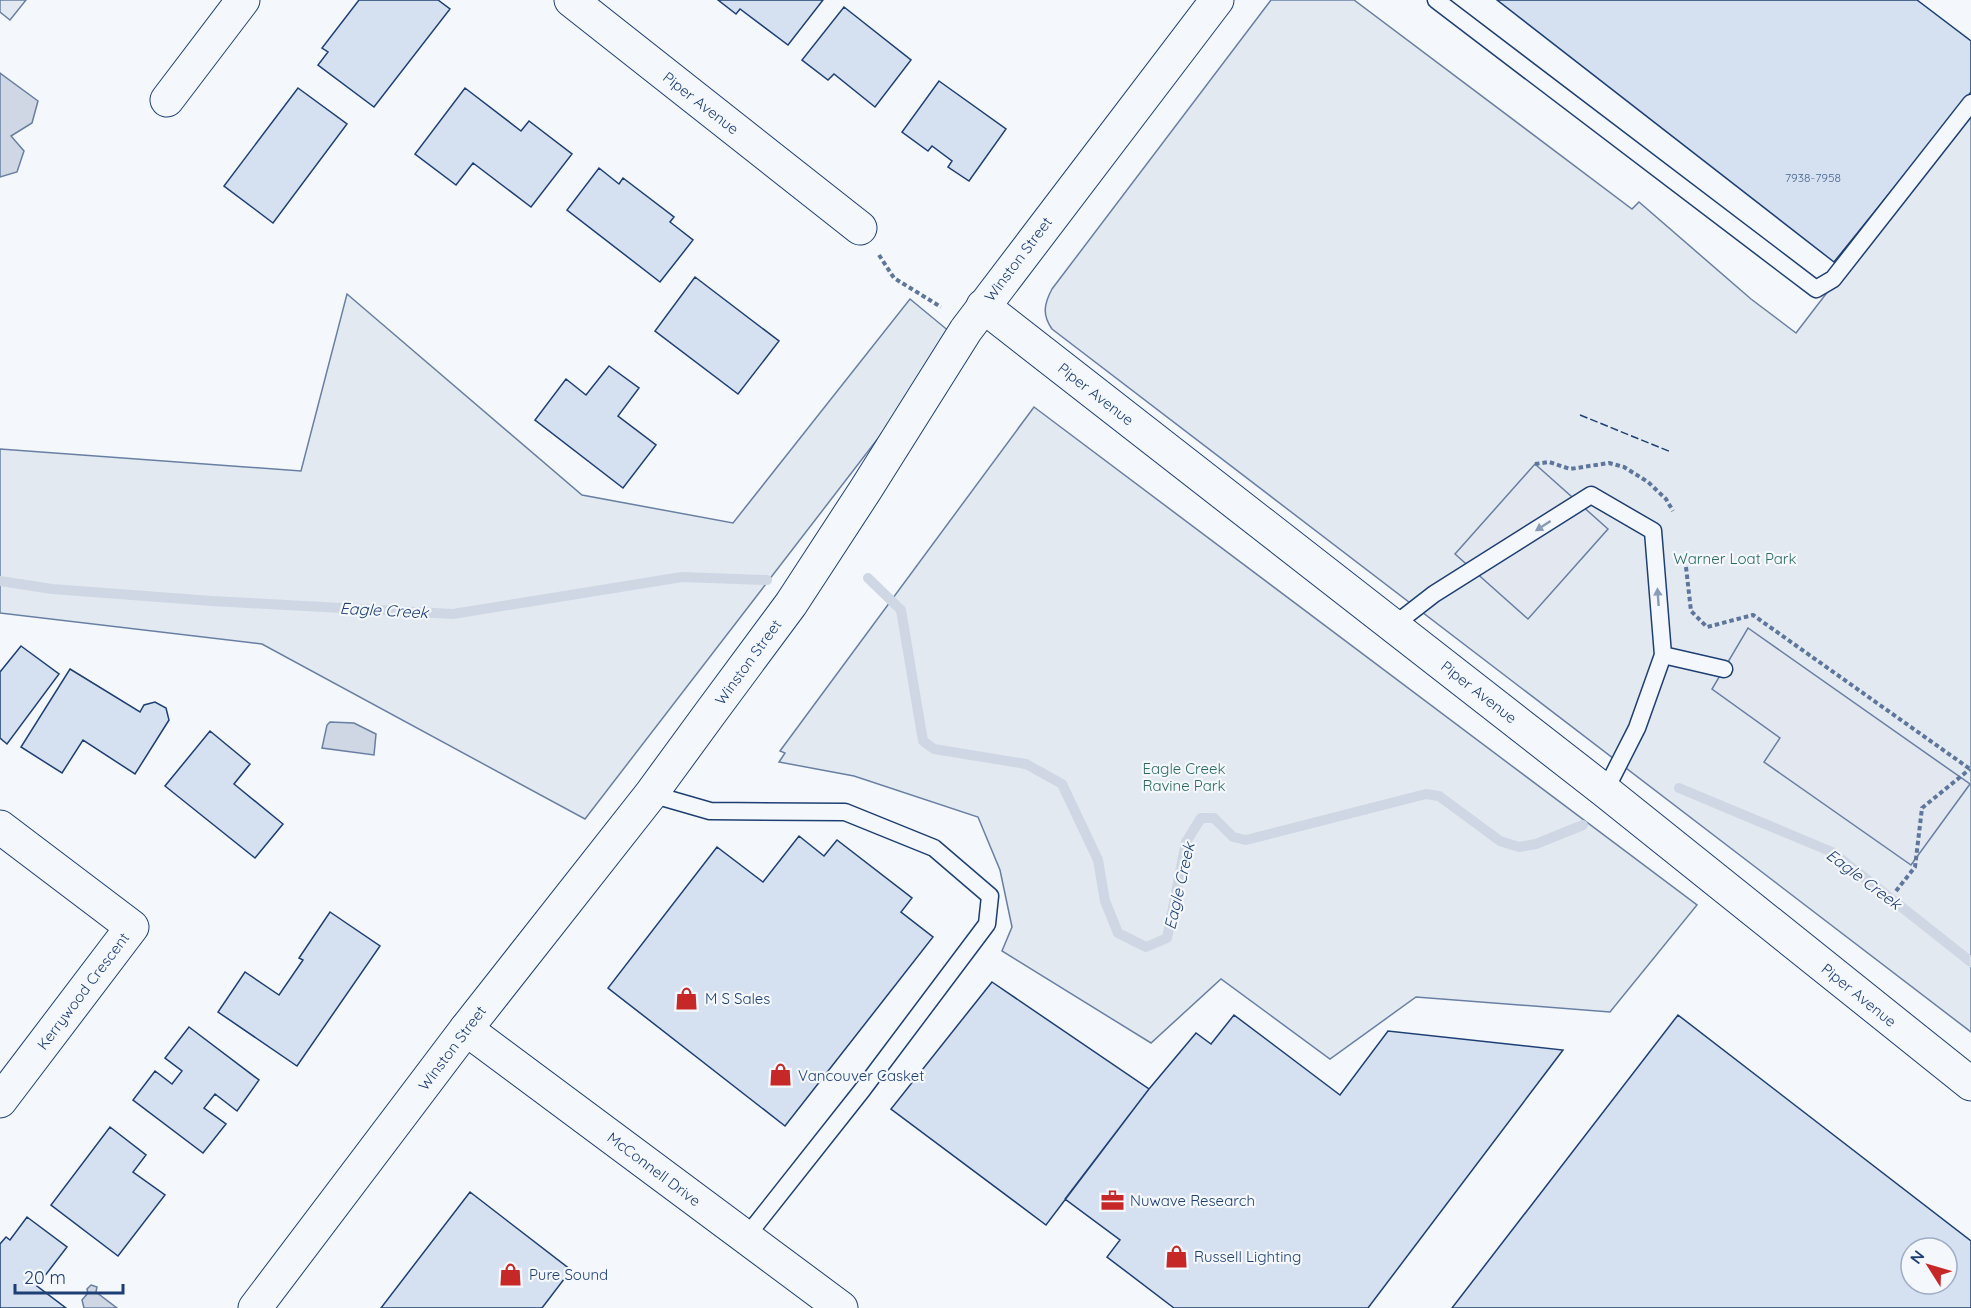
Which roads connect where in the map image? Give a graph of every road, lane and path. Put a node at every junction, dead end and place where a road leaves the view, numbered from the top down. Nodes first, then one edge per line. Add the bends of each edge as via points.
1 (243, 0) edge
2 (570, 0) edge
3 (1217, 0) edge
4 (1436, 0) edge
5 (167, 100) dead end
6 (1971, 103) edge
7 (860, 228) joint
8 (983, 306) junction
9 (942, 308) dead end
10 (1535, 464) dead end
11 (1676, 517) dead end
12 (1685, 557) dead end
13 (1394, 626) junction
14 (1663, 656) junction
15 (1724, 669) dead end
16 (1970, 769) edge
17 (1605, 790) junction
18 (651, 794) junction
19 (0, 827) edge
20 (1896, 891) dead end
21 (466, 1029) junction
22 (1971, 1084) edge
23 (0, 1101) edge
24 (746, 1237) junction
25 (255, 1308) edge
26 (841, 1308) edge

1 - 5 street
2 - 7 street, Piper Avenue
3 - 8 street, Winston Street
4 - 6 lane via 1816,289 1833,279
7 - 9 path via 894,278
8 - 13 street, Piper Avenue
8 - 18 street, Winston Street via 790,604
10 - 11 path via 1549,462 1570,469 1609,463 1624,467 1666,499
12 - 16 path via 1691,610 1707,627 1753,615
14 -> 13 lane via 1653,531 1591,495 1434,594
13 - 17 street, Piper Avenue
14 - 15 lane
14 - 17 lane via 1636,728
16 - 20 path via 1922,808 1915,867
17 - 22 street, Piper Avenue
18 - 21 street, Winston Street
18 - 24 lane via 710,811 846,812 934,848 990,896 987,924
19 - 23 street, Kerrywood Crescent via 132,927
21 - 24 street, McConnell Drive
21 - 25 street, Winston Street
24 - 26 street, McConnell Drive

